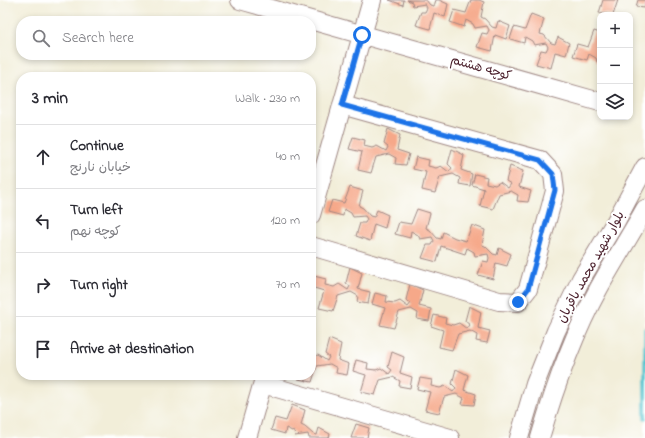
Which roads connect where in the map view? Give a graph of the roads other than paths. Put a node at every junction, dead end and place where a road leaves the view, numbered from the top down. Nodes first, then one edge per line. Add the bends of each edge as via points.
1 (240, 0) edge
2 (372, 0) edge
3 (296, 16) edge
4 (316, 22) edge
5 (362, 35) junction
6 (597, 101) edge
7 (342, 105) junction
8 (645, 167) edge
9 (316, 197) edge
10 (645, 209) edge
11 (316, 247) edge
12 (264, 380) edge
13 (247, 438) edge
14 (450, 438) edge
15 (519, 438) edge
16 (540, 438) edge

1 - 3 street, کوچه هشتم
2 - 5 street
4 - 5 street, کوچه هشتم
5 - 6 street, کوچه هشتم
5 - 7 street
7 - 9 street
7 - 11 street via 540,160 553,174 555,190 528,289 518,302 499,301
8 - 15 street, بلوار شهید محمد باقربان via 581,280 556,331 535,384
10 - 16 street, بلوار شهید محمد باقربان via 574,338 554,390
12 - 13 street
12 - 14 street

